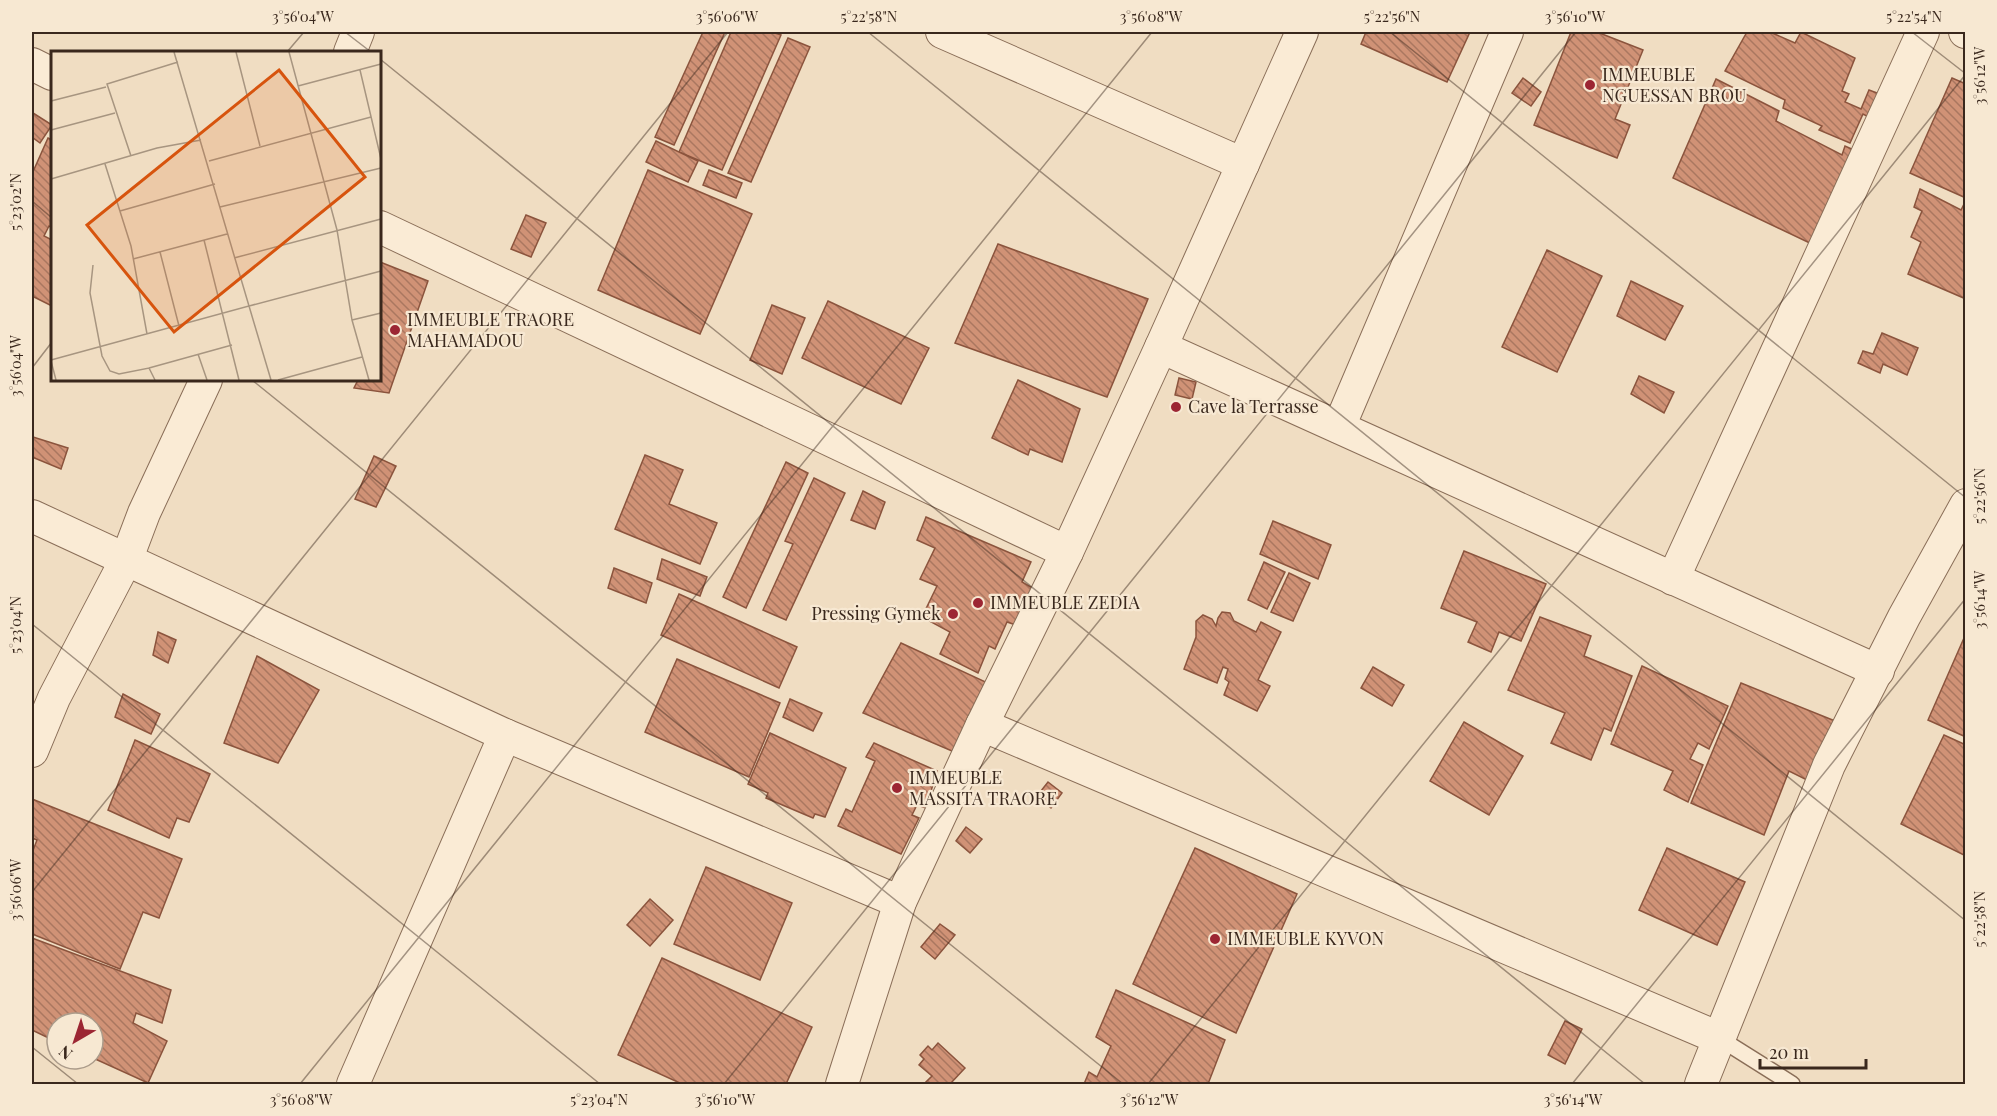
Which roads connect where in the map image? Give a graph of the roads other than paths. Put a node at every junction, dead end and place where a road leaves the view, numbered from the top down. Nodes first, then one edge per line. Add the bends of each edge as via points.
1 (358, 32) edge
2 (942, 32) edge
3 (1302, 32) edge
4 (1508, 32) edge
5 (1923, 32) edge
6 (350, 51) edge
7 (32, 64) edge
8 (51, 74) edge
9 (1243, 164) junction
10 (381, 227) edge
11 (1161, 347) junction
12 (206, 381) edge
13 (1339, 427) junction
14 (1965, 505) edge
15 (32, 516) edge
16 (1067, 552) junction
17 (127, 558) junction
18 (1673, 579) junction
19 (1878, 671) junction
20 (982, 725) junction
21 (506, 735) junction
22 (32, 751) edge
23 (900, 902) junction
24 (1719, 1038) junction
25 (850, 1081) edge
26 (353, 1084) edge
27 (1701, 1084) edge
28 (1792, 1084) edge

1 - 6 street
2 - 9 street
3 - 9 street
4 - 13 street
5 - 18 street
7 - 8 street
9 - 11 street
10 - 16 street
11 - 13 street
11 - 16 street
12 - 17 street
13 - 18 street
14 - 19 street
15 - 17 street
16 - 20 street
17 - 21 street
17 - 22 street via 54,698
18 - 19 street
19 - 24 street via 1829,765
20 - 23 street
20 - 24 street
21 - 23 street
21 - 26 street
23 - 25 street
24 - 27 street
24 - 28 lane

